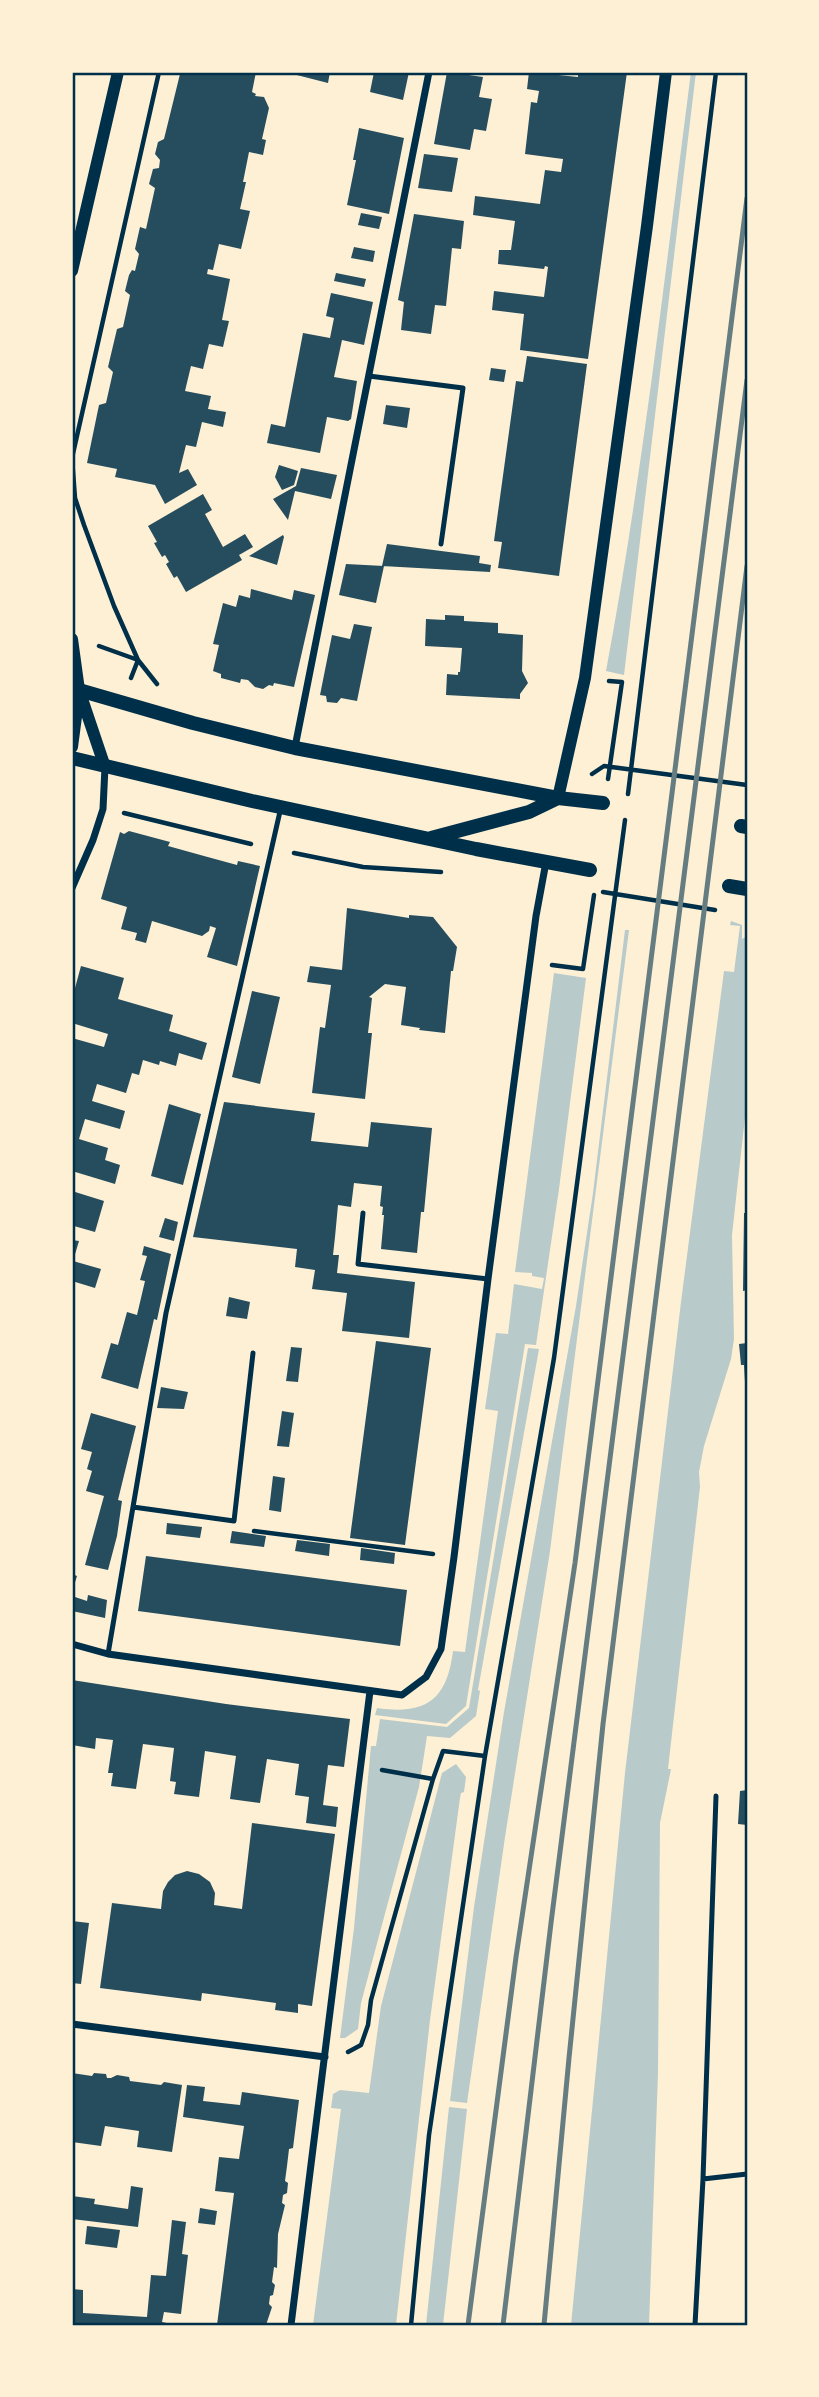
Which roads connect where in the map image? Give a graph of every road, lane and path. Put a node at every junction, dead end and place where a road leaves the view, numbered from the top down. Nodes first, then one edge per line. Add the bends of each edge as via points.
1 (118, 72) edge
2 (159, 72) edge
3 (429, 72) edge
4 (666, 72) edge
5 (716, 72) edge
6 (72, 271) edge
7 (369, 376) junction
8 (441, 544) dead end
9 (72, 639) edge
10 (95, 645) dead end
11 (138, 660) junction
12 (622, 682) dead end
13 (160, 687) dead end
14 (75, 689) edge
15 (614, 738) dead end
16 (72, 747) edge
17 (295, 748) junction
18 (72, 758) edge
19 (105, 767) junction
20 (747, 785) edge
21 (558, 798) junction
22 (603, 803) dead end
23 (627, 805) dead end
24 (281, 807) junction
25 (625, 818) dead end
26 (429, 838) junction
27 (546, 862) junction
28 (590, 870) dead end
29 (729, 886) dead end
30 (72, 888) edge
31 (747, 890) edge
32 (591, 919) dead end
33 (530, 962) junction
34 (363, 1213) dead end
35 (488, 1279) junction
36 (253, 1353) dead end
37 (133, 1507) junction
38 (233, 1521) junction
39 (454, 1557) junction
40 (72, 1644) edge
41 (108, 1654) junction
42 (370, 1691) junction
43 (485, 1756) junction
44 (359, 1766) junction
45 (433, 1779) junction
46 (716, 1796) dead end
47 (72, 2024) edge
48 (325, 2057) junction
49 (747, 2174) edge
50 (703, 2179) junction
51 (291, 2325) edge
52 (411, 2325) edge
53 (695, 2325) edge

1 - 6 street
2 - 11 path via 72,458 75,498 83,525
3 - 7 street
4 - 21 street via 585,678
5 - 23 path
7 - 8 lane via 463,388
7 - 17 street
9 - 14 street
10 - 11 path
11 - 13 path
12 - 15 path
14 - 16 street
14 - 17 main road
14 - 19 street
17 - 21 main road
18 - 19 main road
19 - 24 main road
19 - 30 street via 103,809
20 - 21 path via 604,766
21 - 22 main road
21 - 26 main road via 529,811
24 - 26 main road
24 - 37 lane via 166,1313
25 - 43 path via 554,1358
26 - 27 main road
27 - 28 main road
27 - 33 street
29 - 31 main road
32 - 33 path via 583,970
33 - 35 street
34 - 35 lane via 358,1264
35 - 39 street
36 - 38 lane
37 - 38 lane
37 - 41 lane
38 - 39 path via 246,1530
39 - 42 street via 441,1648 426,1678 402,1695
40 - 41 street
41 - 42 street
42 - 44 street
43 - 45 path via 443,1751
43 - 52 path via 429,2135
44 - 45 path
44 - 48 street
45 - 48 path via 361,2045 340,2057
46 - 50 lane
47 - 48 street
48 - 51 street
49 - 50 lane
50 - 53 lane

